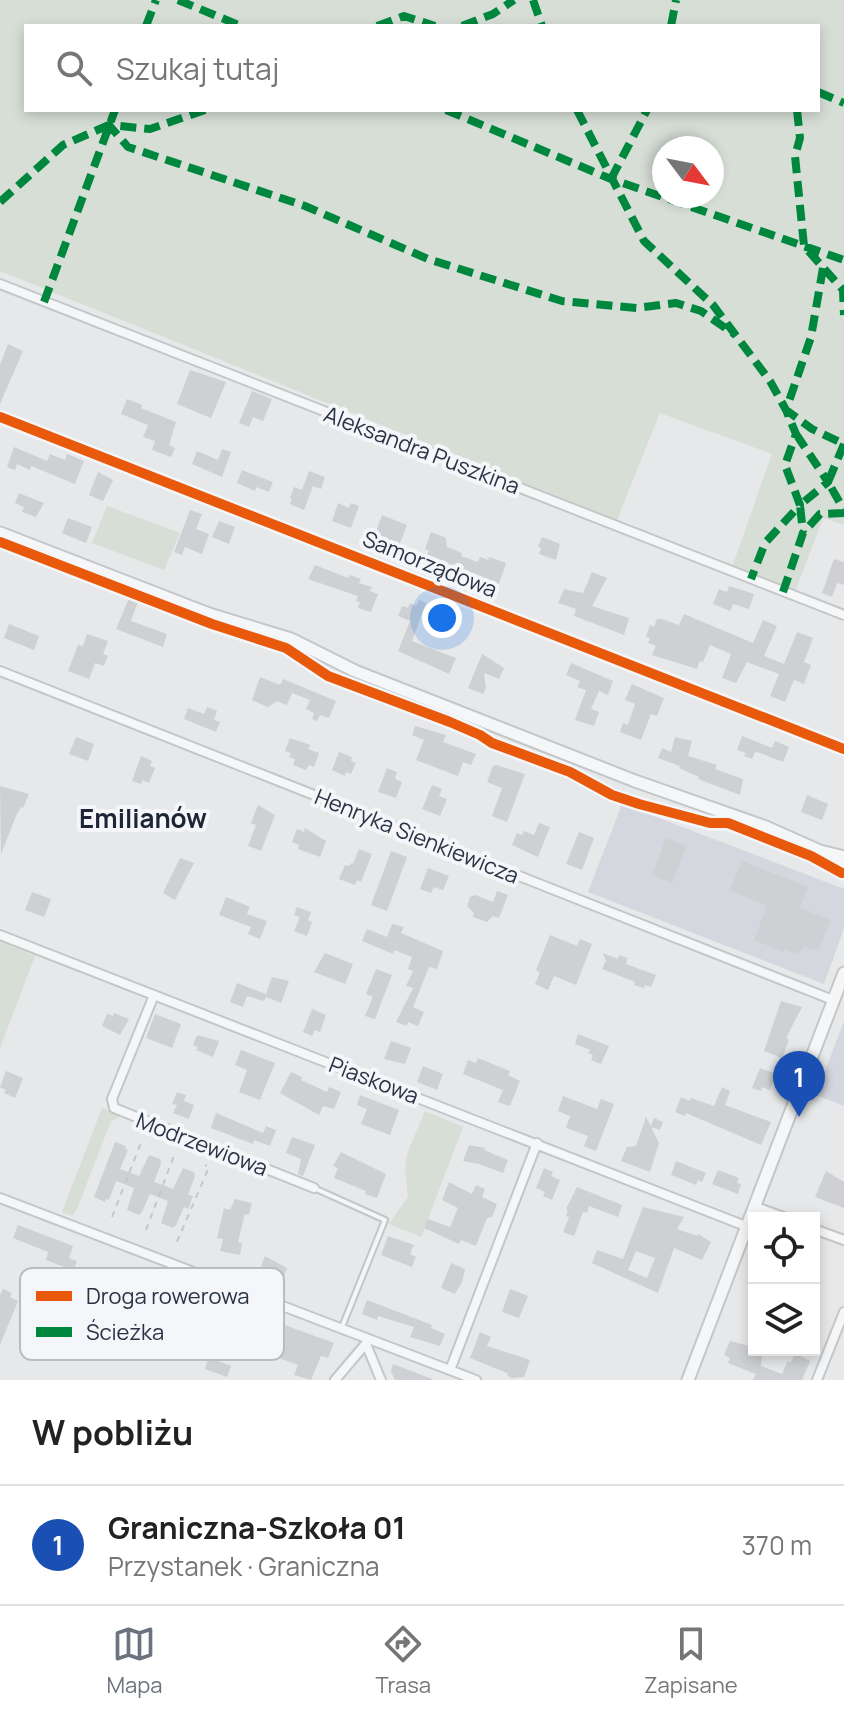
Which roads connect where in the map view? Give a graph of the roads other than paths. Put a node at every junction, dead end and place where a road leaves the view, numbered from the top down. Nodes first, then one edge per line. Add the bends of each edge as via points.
1 (0, 284) edge
2 (0, 417) edge
3 (0, 533) edge
4 (844, 615) edge
5 (0, 671) edge
6 (844, 749) edge
7 (820, 851) junction
8 (844, 857) edge
9 (844, 869) edge
10 (0, 935) edge
11 (844, 973) edge
12 (154, 995) junction
13 (833, 1000) junction
14 (537, 1143) junction
15 (314, 1188) joint
16 (0, 1198) edge
17 (756, 1207) junction
18 (754, 1212) edge
19 (770, 1212) edge
20 (748, 1227) joint
21 (820, 1231) edge
22 (844, 1240) edge
23 (182, 1268) edge
24 (284, 1307) edge
25 (844, 1312) edge
26 (341, 1329) junction
27 (368, 1342) junction
28 (450, 1370) junction
29 (335, 1380) edge
30 (381, 1380) edge
31 (476, 1380) edge
32 (688, 1380) edge
33 (817, 1380) edge

1 - 4 street, Aleksandra Puszkina
2 - 6 street, Samorządowa
3 - 7 street via 209,614 291,639 387,684
5 - 13 street, Henryka Sienkiewicza
7 - 8 street
7 - 9 street
10 - 12 street, Piaskowa
11 - 13 street
12 - 14 street, Piaskowa
12 - 15 street, Modrzewiowa via 112,1099 114,1108
13 - 17 street
14 - 20 street, Piaskowa
14 - 28 street
15 - 26 lane via 385,1220
16 - 23 street
17 - 18 street
17 - 19 street
20 - 32 street
21 - 22 street
24 - 26 street
25 - 33 street
26 - 27 street
27 - 28 street
27 - 29 street
27 - 30 street
28 - 31 street

